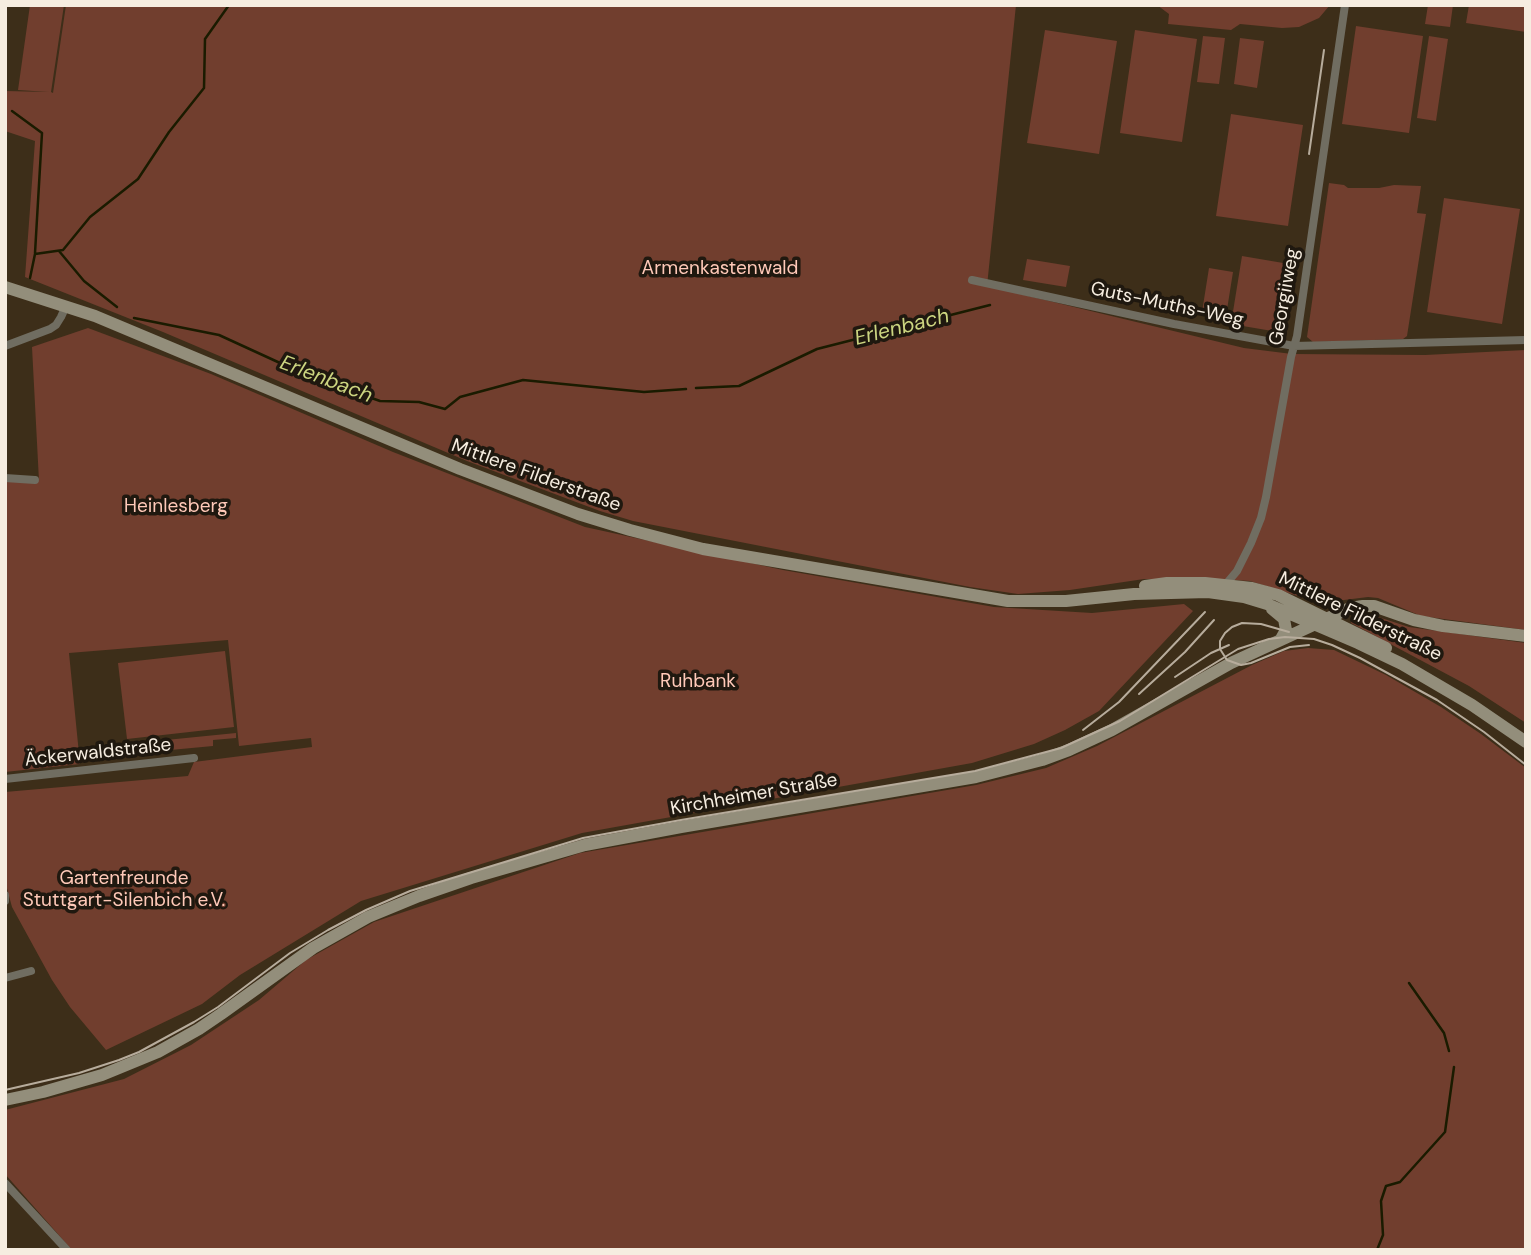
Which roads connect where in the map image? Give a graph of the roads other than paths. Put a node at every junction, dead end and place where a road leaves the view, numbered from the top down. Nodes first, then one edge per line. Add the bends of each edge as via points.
1 (1345, 5) edge
2 (972, 280) dead end
3 (5, 287) edge
4 (66, 306) junction
5 (1526, 340) edge
6 (5, 346) edge
7 (1294, 346) junction
8 (5, 478) edge
9 (35, 480) dead end
10 (1226, 584) junction
11 (1208, 592) junction
12 (1080, 600) junction
13 (1267, 604) junction
14 (1320, 621) junction
15 (1526, 636) edge
16 (1281, 639) junction
17 (1526, 732) edge
18 (1526, 741) edge
19 (194, 758) dead end
20 (5, 779) edge
21 (31, 971) dead end
22 (5, 978) edge
23 (5, 1100) edge
24 (5, 1183) edge
25 (67, 1250) edge

1 - 7 street, Georgiiweg
2 - 7 street, Guts-Muths-Weg
3 - 4 main road, Mittlere Filderstraße
4 - 6 street via 50,329
4 - 12 main road, Mittlere Filderstraße via 460,469 630,530 703,549 1008,601
5 - 7 street, Guts-Muths-Weg
7 - 10 street, Georgiiweg via 1261,518 1243,561
8 - 9 street
10 - 11 main road
10 - 12 main road, Mittlere Filderstraße via 1167,583
10 - 14 main road, Mittlere Filderstraße via 1278,595
11 - 12 main road, Mittlere Filderstraße
11 - 13 main road, Mittlere Filderstraße
13 - 14 main road, Mittlere Filderstraße
13 - 16 main road via 1284,619
14 - 15 main road, Kirchheimer Straße via 1350,608 1374,606 1443,626
14 - 16 main road, Kirchheimer Straße
14 - 17 main road, Mittlere Filderstraße via 1363,636 1443,678
14 - 18 main road, Mittlere Filderstraße via 1438,684
16 - 23 main road, Kirchheimer Straße via 1112,730 1042,760 976,777 585,845 419,896 368,917 313,948 199,1029 158,1052 102,1075
19 - 20 street, Äckerwaldstraße
21 - 22 street
24 - 25 street

